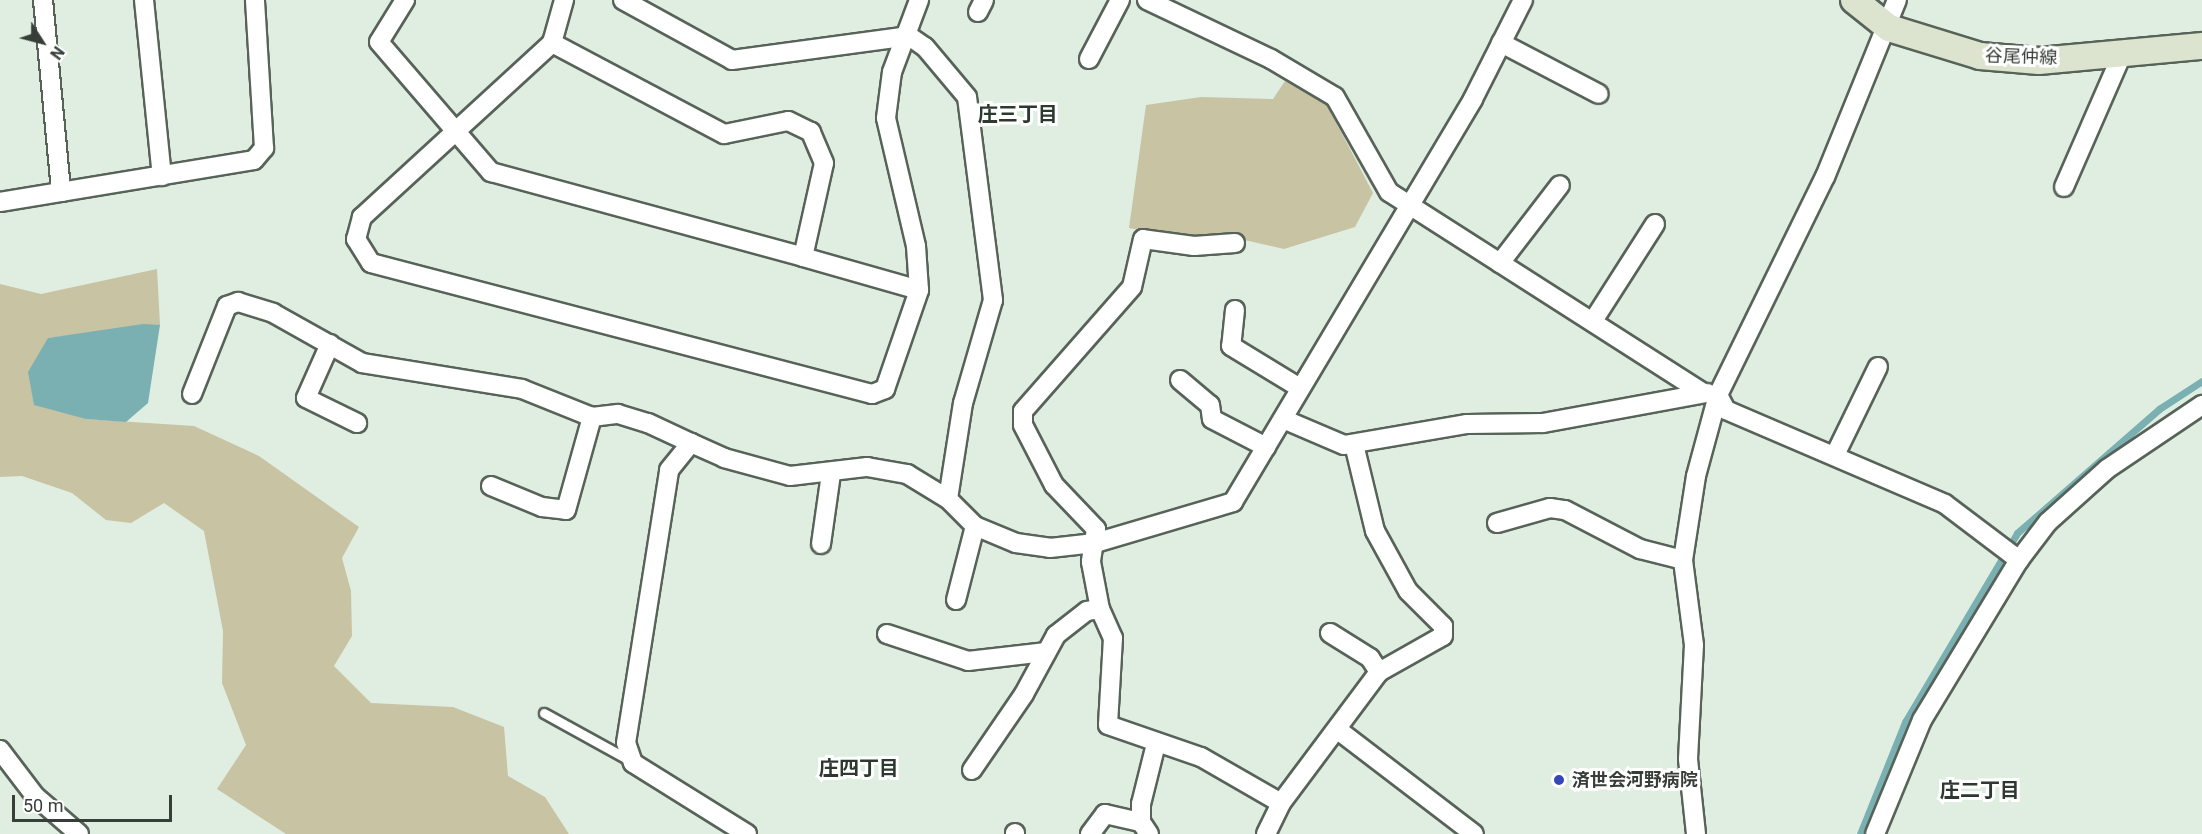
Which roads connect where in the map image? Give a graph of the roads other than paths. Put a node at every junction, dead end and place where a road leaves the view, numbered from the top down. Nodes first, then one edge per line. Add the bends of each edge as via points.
1 (43, 0) edge
2 (144, 0) edge
3 (255, 0) edge
4 (405, 0) edge
5 (564, 0) edge
6 (623, 0) edge
7 (919, 0) edge
8 (1120, 0) edge
9 (1147, 0) edge
10 (1523, 0) edge
11 (1860, 5) edge
12 (1893, 12) edge
13 (909, 36) junction
14 (552, 43) junction
15 (1501, 43) junction
16 (2202, 46) edge
17 (2122, 54) junction
18 (1089, 59) dead end
19 (1599, 94) dead end
20 (454, 133) junction
21 (162, 176) junction
22 (1560, 185) dead end
23 (2064, 187) dead end
24 (61, 192) junction
25 (0, 202) edge
26 (1407, 205) junction
27 (1655, 224) dead end
28 (1236, 243) dead end
29 (803, 257) junction
30 (1500, 263) junction
31 (918, 290) junction
32 (1235, 310) dead end
33 (1593, 321) junction
34 (330, 344) junction
35 (1878, 367) dead end
36 (1180, 380) dead end
37 (1300, 388) junction
38 (192, 394) dead end
39 (1710, 394) junction
40 (2202, 405) edge
41 (592, 417) junction
42 (1282, 419) junction
43 (357, 423) dead end
44 (691, 442) junction
45 (1354, 444) junction
46 (1266, 447) junction
47 (1835, 455) junction
48 (831, 474) junction
49 (491, 486) dead end
50 (948, 499) junction
51 (1497, 523) dead end
52 (975, 526) junction
53 (1095, 543) junction
54 (821, 544) dead end
55 (1683, 560) junction
56 (2019, 560) junction
57 (956, 600) dead end
58 (1100, 609) junction
59 (1330, 633) dead end
60 (887, 634) dead end
61 (1046, 652) junction
62 (1379, 672) junction
63 (544, 713) dead end
64 (1338, 730) junction
65 (1156, 744) junction
66 (0, 750) edge
67 (633, 762) junction
68 (972, 770) dead end
69 (1281, 803) junction
70 (1145, 828) edge
71 (80, 834) edge
72 (747, 834) edge
73 (1090, 834) edge
74 (1266, 834) edge
75 (1474, 834) edge
76 (1696, 834) edge
77 (1875, 834) edge

1 - 24 street
2 - 21 street
3 - 21 street via 264,148 254,160
4 - 20 street via 380,42
5 - 14 street
6 - 13 street via 732,60
7 - 13 street
8 - 18 street
9 - 26 street via 1271,59 1335,97 1389,192
10 - 15 street
11 - 12 main road, 谷尾仲線
12 - 17 main road, 谷尾仲線 via 1980,56 2039,61
12 - 39 street via 1826,177
13 - 31 street via 892,72 886,118 916,246
13 - 50 street via 925,47 966,97 987,224 993,300 963,403
14 - 20 street
14 - 29 street via 724,134 788,121 811,132 824,163
15 - 19 street
15 - 26 street via 1473,99
16 - 17 main road, 谷尾仲線
17 - 23 street
20 - 29 street via 492,172
20 - 31 street via 362,217 356,239 370,263 872,394 885,389
21 - 24 street
22 - 30 street
24 - 25 street
26 - 30 street
26 - 37 street
27 - 33 street
28 - 53 street via 1194,246 1143,239 1132,287 1023,411 1023,425 1054,485 1096,530
29 - 31 street
30 - 33 street
32 - 37 street via 1231,346
33 - 39 street
34 - 38 street via 273,313 238,302 227,306
34 - 41 street via 362,363 394,372 439,371 522,389
34 - 43 street via 306,398
35 - 47 street
36 - 46 street via 1210,405 1212,419
37 - 42 street
39 - 45 street via 1543,423 1467,424
39 - 47 street via 1726,410
39 - 55 street
40 - 56 street via 2107,469 2048,522
41 - 44 street via 618,414
41 - 49 street via 566,510 542,507
42 - 45 street
42 - 46 street
44 - 48 street via 724,458 790,476
44 - 67 street via 669,470 626,743
45 - 62 street via 1375,531 1408,591 1443,626 1443,636
46 - 53 street via 1233,502
47 - 56 street via 1945,504
48 - 50 street via 867,467 907,474
48 - 54 street
50 - 52 street
51 - 55 street via 1550,508 1565,510 1640,549
52 - 53 street via 1038,546
52 - 57 street
53 - 58 street via 1091,562
55 - 76 street via 1694,645 1688,759
56 - 77 street via 1922,720
58 - 61 street via 1071,621
58 - 65 street via 1108,616 1113,638 1108,725
59 - 62 street via 1370,658
60 - 61 street via 968,661
61 - 68 street
62 - 64 street
63 - 67 lane
64 - 69 street
64 - 75 street
65 - 69 street via 1202,757
65 - 70 street via 1143,779
66 - 71 street via 35,796
67 - 72 street
69 - 74 street
70 - 73 street via 1105,814

